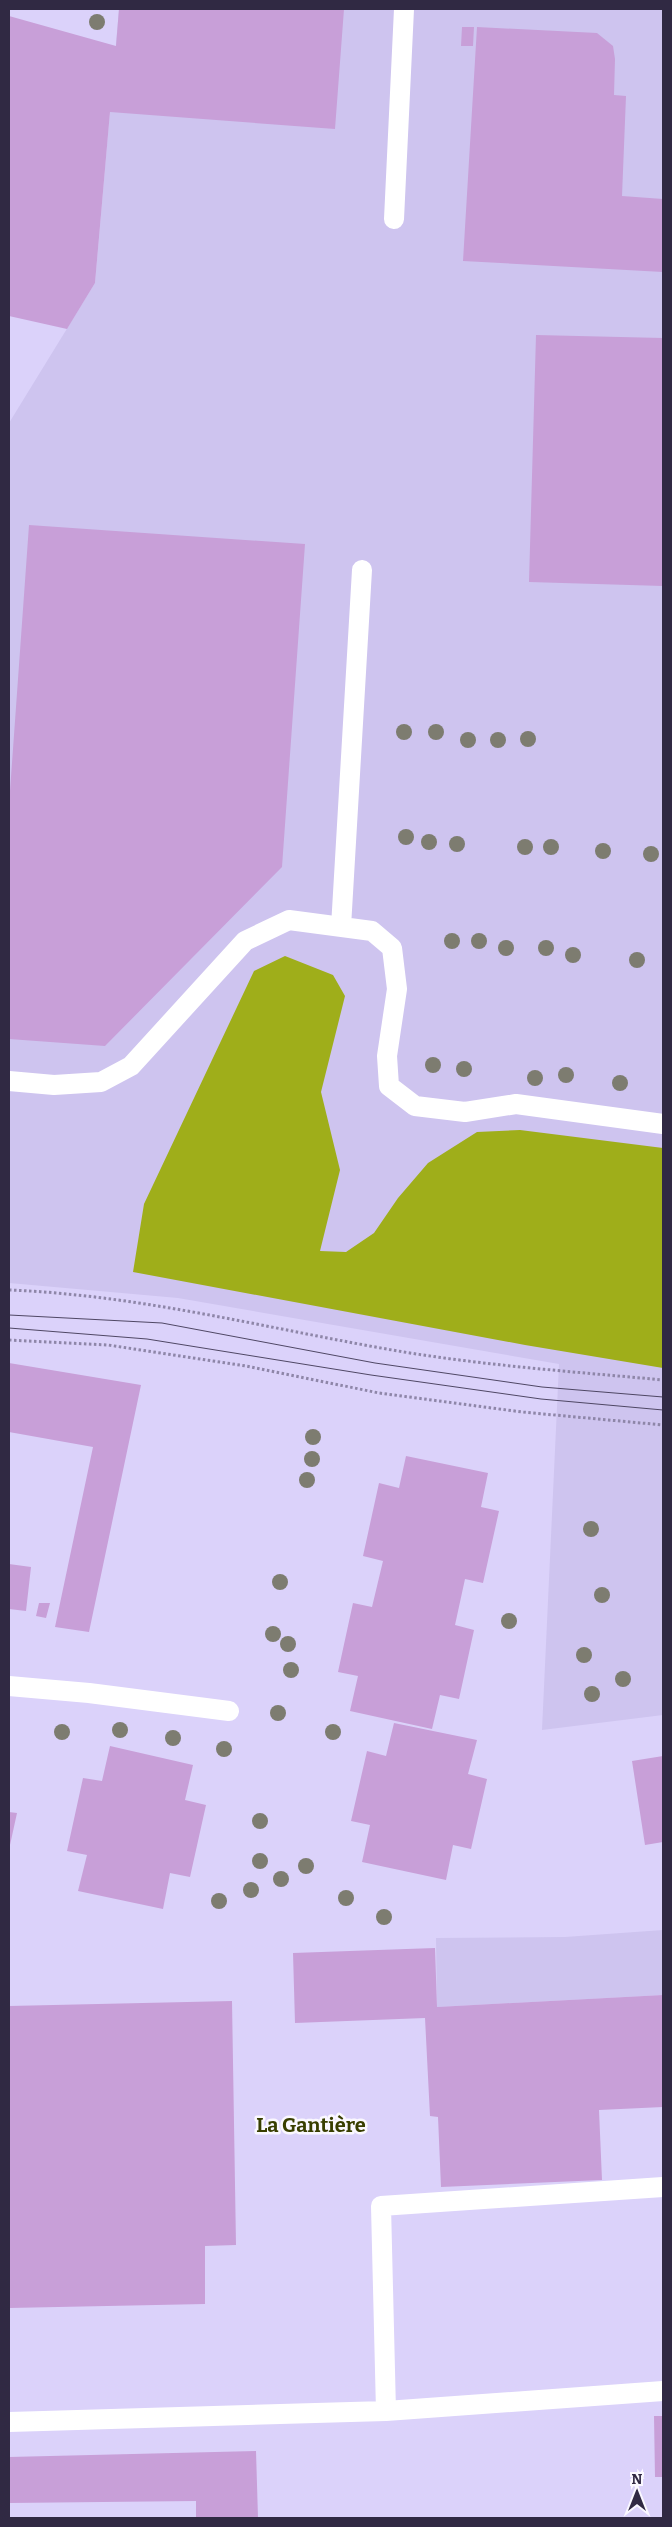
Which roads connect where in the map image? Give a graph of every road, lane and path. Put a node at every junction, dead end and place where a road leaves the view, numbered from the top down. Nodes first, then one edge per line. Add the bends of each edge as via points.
1 (404, 9) edge
2 (394, 219) dead end
3 (362, 570) dead end
4 (341, 927) junction
5 (9, 1081) edge
6 (663, 1124) edge
7 (9, 1290) edge
8 (9, 1340) edge
9 (663, 1380) edge
10 (663, 1425) edge
11 (9, 1686) edge
12 (229, 1711) dead end
13 (663, 2187) edge
14 (663, 2391) edge
15 (386, 2411) junction
16 (9, 2422) edge

1 - 2 lane
3 - 4 lane
4 - 5 lane via 289,920 244,941 131,1066 101,1082 54,1085
4 - 6 lane via 372,931 392,948 397,989 387,1056 388,1086 415,1106 465,1112 516,1104
7 - 9 path via 147,1304 469,1361
8 - 10 path via 108,1345 246,1366 379,1393 522,1412
11 - 12 lane
13 - 15 lane via 381,2206
14 - 15 lane
15 - 16 lane

